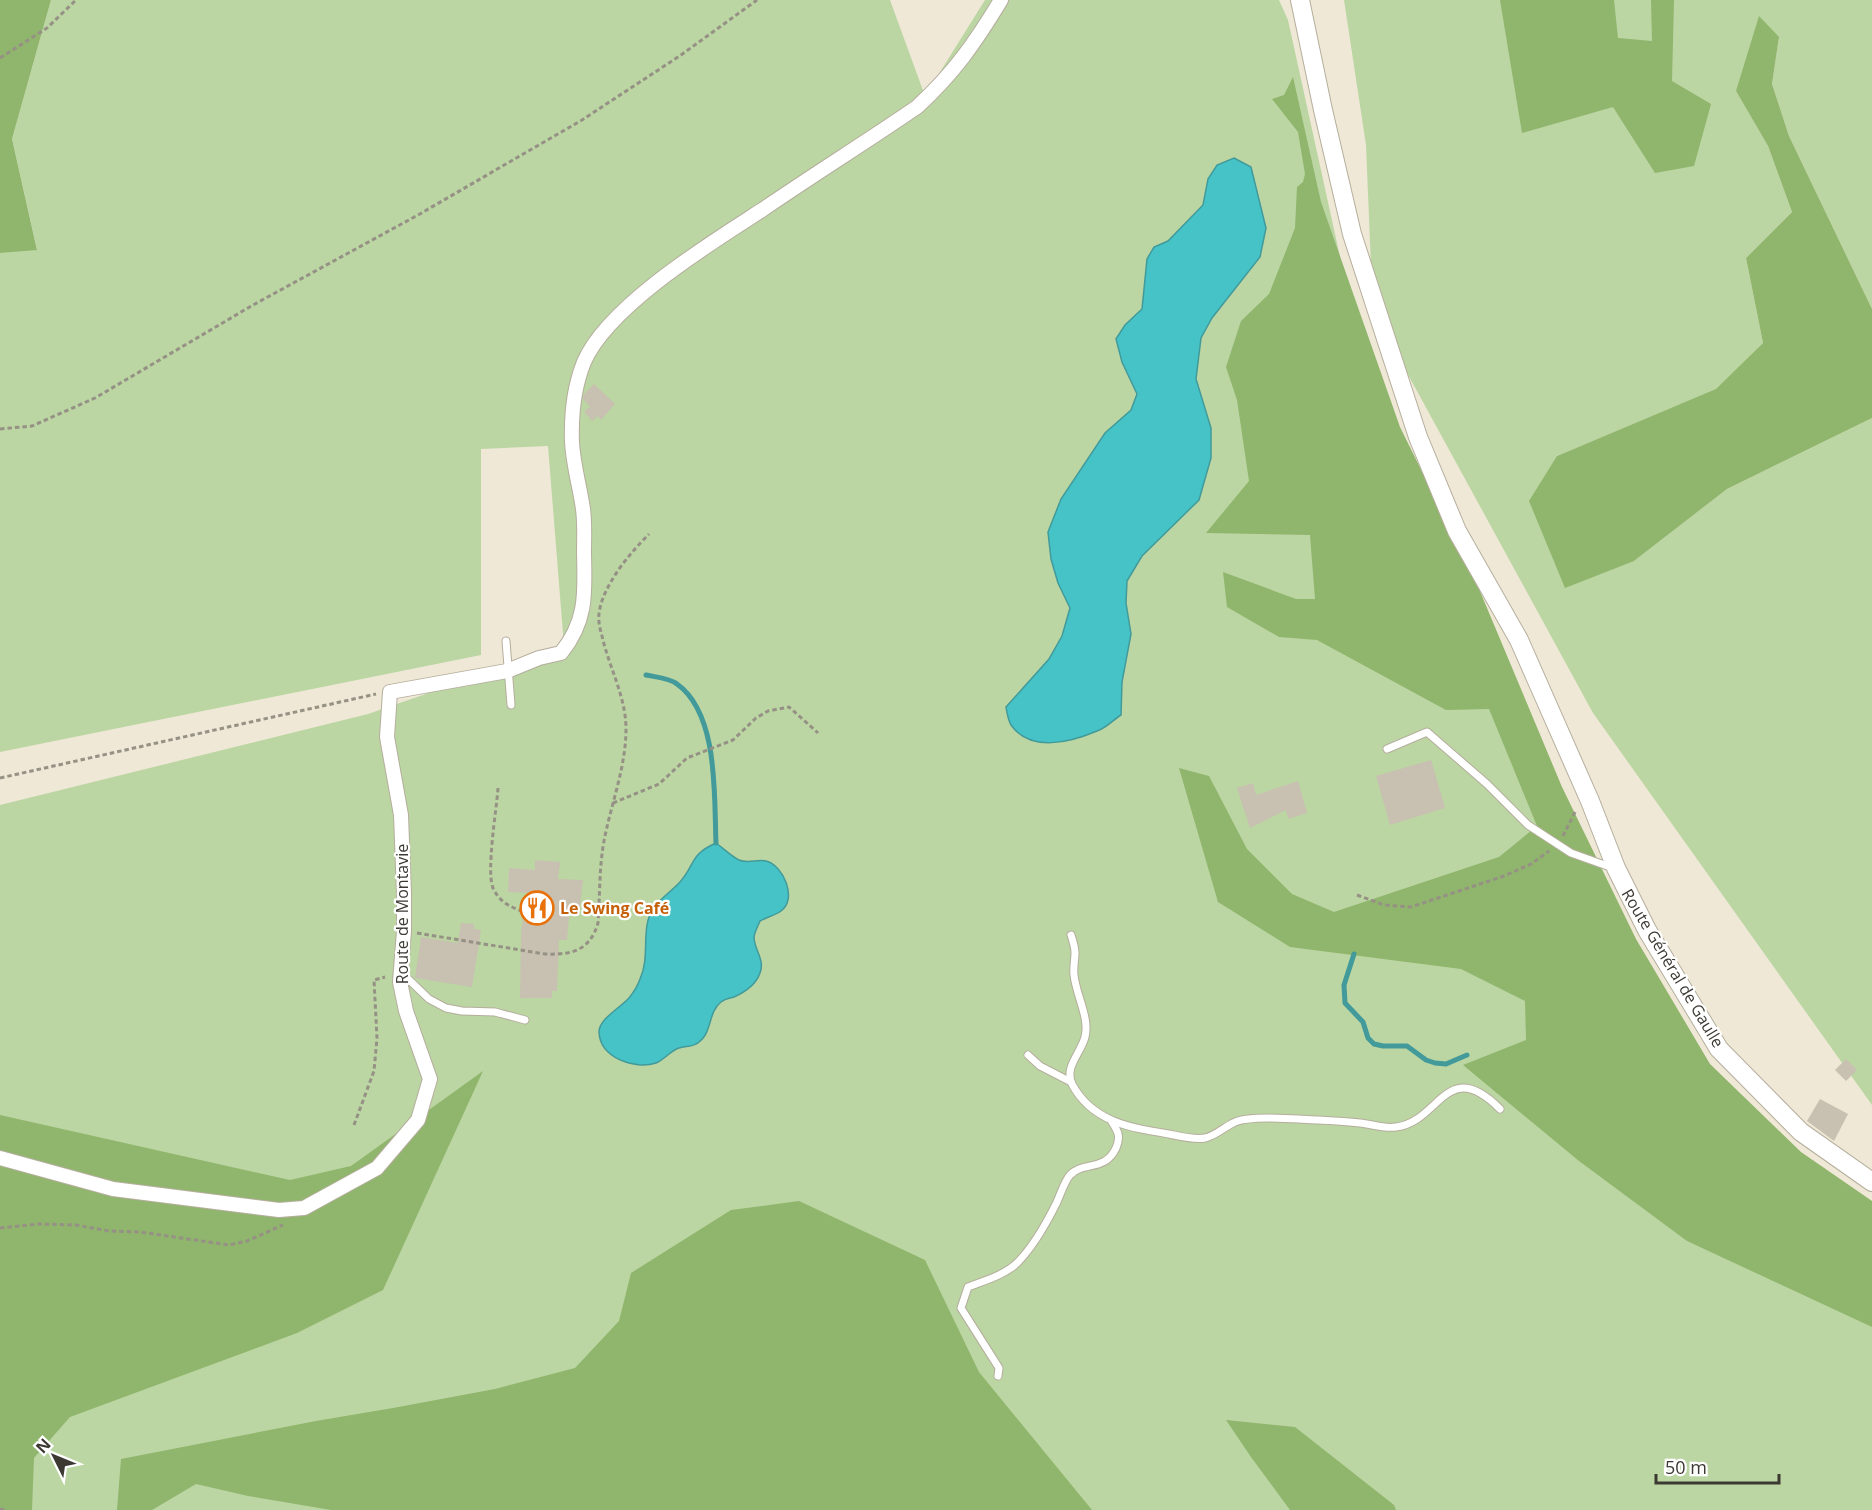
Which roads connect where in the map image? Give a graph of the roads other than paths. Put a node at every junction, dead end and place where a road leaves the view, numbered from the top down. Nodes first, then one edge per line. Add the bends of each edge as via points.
1 (1002, 0) edge
2 (1300, 0) edge
3 (506, 641) dead end
4 (507, 671) junction
5 (512, 705) dead end
6 (1387, 749) dead end
7 (1616, 868) junction
8 (1071, 935) dead end
9 (401, 972) junction
10 (525, 1020) dead end
11 (1028, 1055) dead end
12 (1071, 1082) junction
13 (1500, 1109) dead end
14 (1111, 1120) junction
15 (0, 1158) edge
16 (1872, 1182) edge
17 (998, 1376) dead end

1 - 4 street via 946,80 917,107 700,250 650,288 598,340 585,359 572,406 572,443 583,512 582,616 561,653
2 - 7 street, Route Général de Gaulle via 1352,234 1418,437 1457,531 1520,640
3 - 4 lane
4 - 5 lane
4 - 9 street, Route de Montavie via 390,692 387,737 401,815
6 - 7 lane via 1427,732 1528,825 1571,853
7 - 16 street, Route Général de Gaulle via 1647,930 1719,1048 1802,1132
8 - 12 lane via 1076,951 1074,973 1086,1025 1085,1037 1070,1068
9 - 10 lane via 429,999 446,1008 495,1012
9 - 15 street, Route de Montavie via 406,1011 430,1079 418,1120 377,1168 304,1208 279,1210 113,1189
11 - 12 lane
12 - 14 lane via 1082,1098
13 - 14 lane via 1486,1095 1469,1088 1443,1095 1414,1120 1394,1128 1268,1118 1234,1122 1204,1138 1142,1130
14 - 17 lane via 1119,1133 1113,1156 1071,1174 1039,1234 1017,1263 968,1287 961,1308 999,1368

